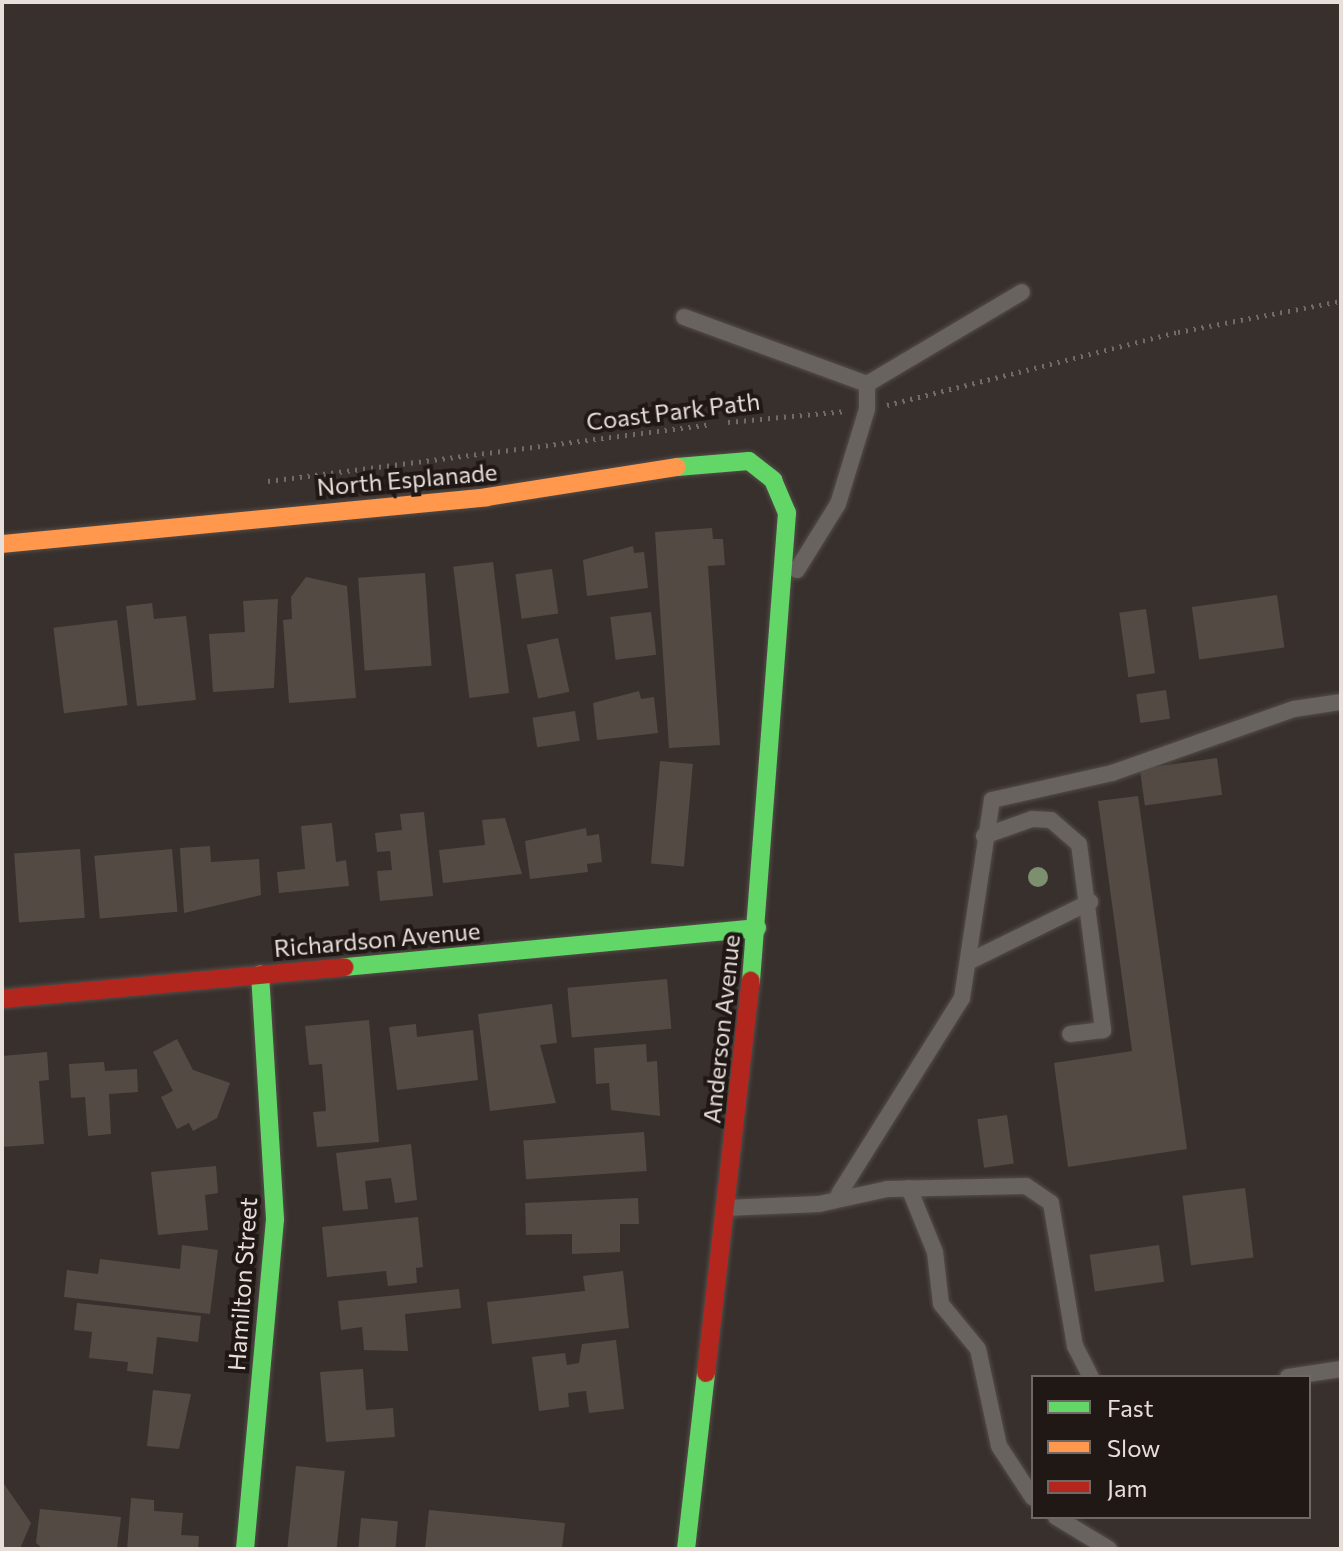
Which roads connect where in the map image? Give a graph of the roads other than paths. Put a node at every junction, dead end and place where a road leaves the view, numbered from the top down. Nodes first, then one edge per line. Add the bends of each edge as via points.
1 (1022, 292) dead end
2 (684, 317) dead end
3 (867, 384) junction
4 (787, 513) joint
5 (2, 544) edge
6 (786, 588) junction
7 (1341, 702) edge
8 (984, 836) junction
9 (1090, 902) junction
10 (757, 928) junction
11 (970, 961) junction
12 (260, 974) junction
13 (2, 999) edge
14 (1070, 1034) dead end
15 (909, 1188) junction
16 (839, 1194) junction
17 (725, 1208) junction
18 (1341, 1369) edge
19 (1090, 1375) edge
20 (1301, 1375) edge
21 (1031, 1495) edge
22 (1059, 1519) edge
23 (245, 1549) edge
24 (686, 1549) edge
25 (1109, 1549) edge

1 - 3 lane
2 - 3 lane
3 - 6 lane via 867,409 838,504
4 - 5 street, North Esplanade via 763,468 729,459 487,497
4 - 6 street, Anderson Avenue
6 - 10 street, Anderson Avenue
7 - 8 lane via 1294,709 1112,773 1005,793 986,812
8 - 9 lane via 1032,819 1069,828 1086,866
8 - 11 lane
9 - 11 lane
9 - 14 lane via 1103,1030
10 - 12 street, Richardson Avenue
10 - 17 street, Anderson Avenue
11 - 16 lane via 954,1017
12 - 13 street, Richardson Avenue
12 - 23 street, Hamilton Street via 275,1219
15 - 16 lane
15 - 19 lane via 1026,1186 1051,1203 1075,1346
15 - 21 lane via 935,1252 941,1304 978,1349 999,1446
16 - 17 lane via 819,1204
17 - 24 street, Anderson Avenue
18 - 20 lane
22 - 25 lane

